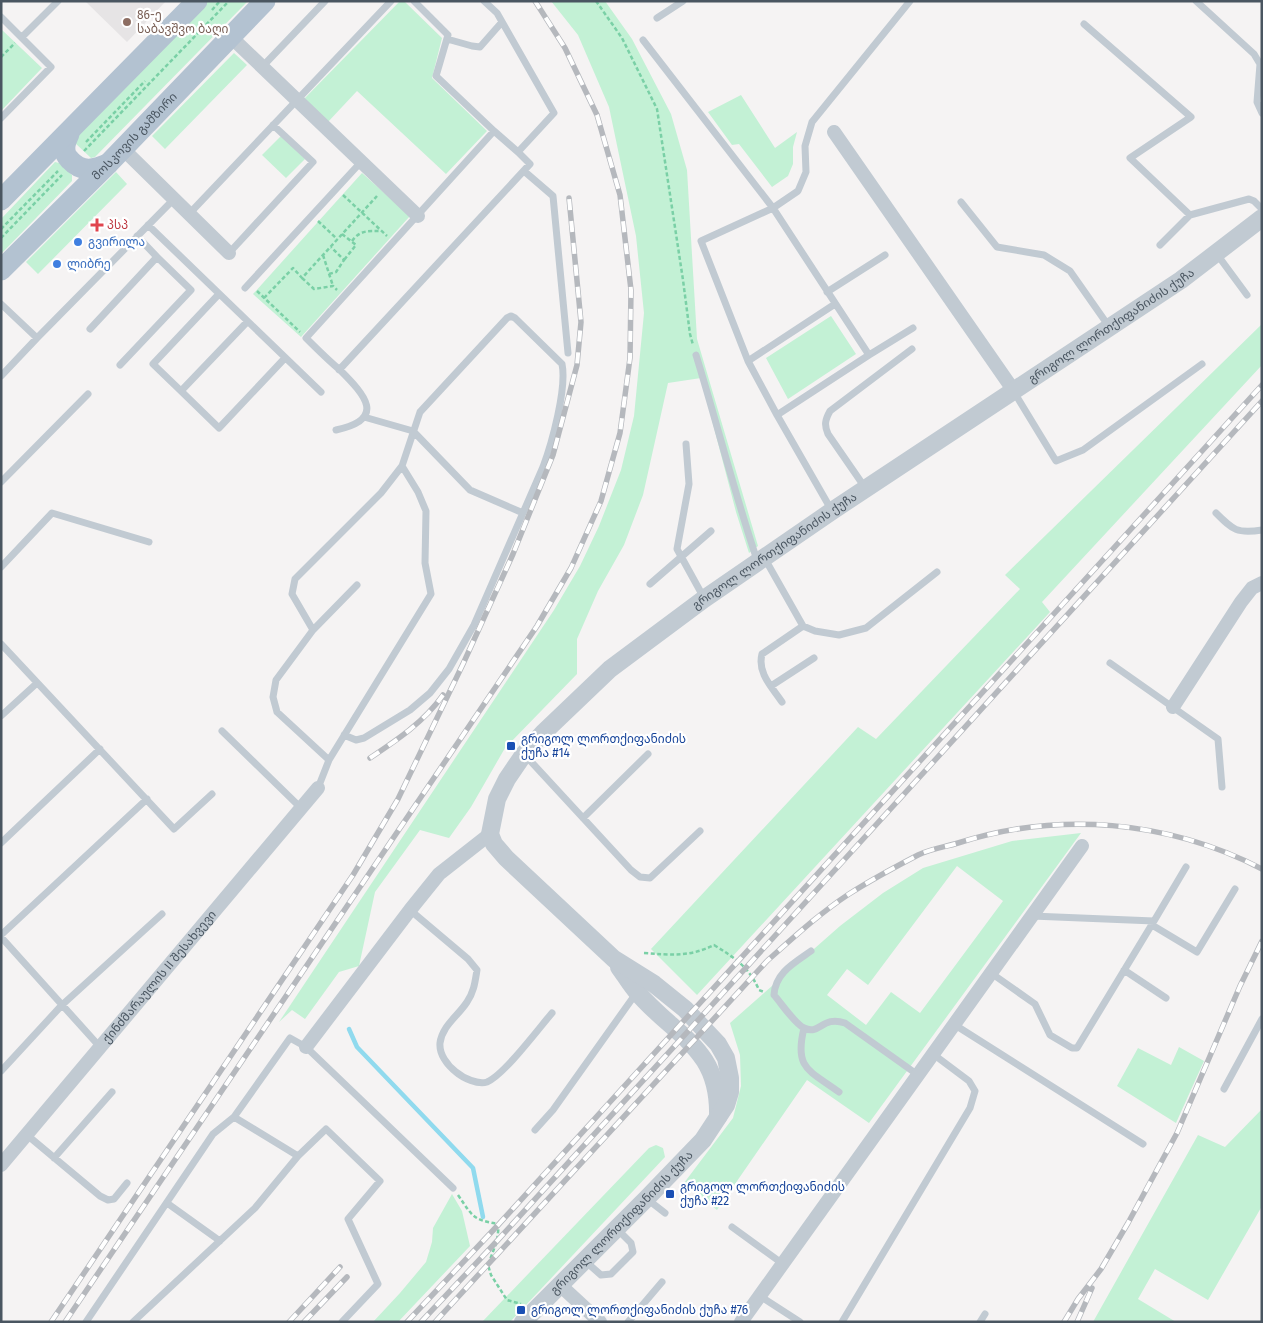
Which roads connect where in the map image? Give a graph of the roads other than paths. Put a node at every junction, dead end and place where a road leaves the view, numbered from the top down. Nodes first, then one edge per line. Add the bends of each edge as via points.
1 (58, 1) edge
2 (265, 1) edge
3 (325, 1) edge
4 (391, 1) edge
5 (414, 1) edge
6 (484, 1) edge
7 (683, 1) edge
8 (910, 1) edge
9 (1196, 1) edge
10 (203, 8) edge
11 (1, 17) edge
12 (658, 18) dead end
13 (502, 22) junction
14 (1084, 24) dead end
15 (230, 36) junction
16 (22, 37) junction
17 (447, 39) junction
18 (643, 40) dead end
19 (262, 67) junction
20 (297, 100) junction
21 (1262, 113) edge
22 (1, 118) edge
23 (273, 125) junction
24 (494, 131) junction
25 (834, 132) dead end
26 (68, 134) junction
27 (122, 148) junction
28 (518, 152) junction
29 (361, 162) junction
30 (108, 164) junction
31 (524, 171) junction
32 (174, 199) junction
33 (1, 200) edge
34 (961, 202) dead end
35 (773, 208) junction
36 (1262, 209) edge
37 (189, 214) junction
38 (418, 216) junction
39 (1190, 216) junction
40 (1262, 218) edge
41 (148, 225) junction
42 (137, 236) junction
43 (1160, 245) dead end
44 (228, 253) joint
45 (1216, 253) junction
46 (885, 255) dead end
47 (157, 257) junction
48 (1, 270) edge
49 (247, 286) road end
50 (827, 292) junction
51 (219, 294) junction
52 (1248, 295) dead end
53 (1, 304) edge
54 (835, 304) junction
55 (247, 322) junction
56 (913, 328) dead end
57 (1110, 328) junction
58 (90, 329) dead end
59 (37, 338) junction
60 (912, 350) dead end
61 (568, 353) dead end
62 (696, 355) road end
63 (869, 356) junction
64 (285, 358) junction
65 (748, 361) junction
66 (1202, 364) dead end
67 (120, 365) dead end
68 (339, 370) junction
69 (1, 376) edge
70 (181, 391) junction
71 (1014, 391) junction
72 (320, 392) dead end
73 (88, 394) dead end
74 (777, 415) junction
75 (364, 417) junction
76 (336, 430) dead end
77 (413, 430) junction
78 (686, 444) dead end
79 (402, 466) junction
80 (1, 482) edge
81 (866, 488) junction
82 (832, 511) junction
83 (523, 513) junction
84 (1216, 513) dead end
85 (1262, 530) edge
86 (710, 531) dead end
87 (149, 542) dead end
88 (682, 557) junction
89 (761, 560) junction
90 (1, 567) edge
91 (937, 572) dead end
92 (1262, 583) edge
93 (357, 584) dead end
94 (650, 584) dead end
95 (704, 599) junction
96 (804, 626) junction
97 (314, 630) junction
98 (1, 644) edge
99 (814, 658) dead end
100 (1110, 663) dead end
101 (38, 683) junction
102 (771, 686) junction
103 (782, 702) dead end
104 (1173, 707) junction
105 (1, 716) edge
106 (222, 731) dead end
107 (344, 735) junction
108 (100, 749) junction
109 (524, 754) junction
110 (648, 754) dead end
111 (329, 760) junction
112 (1222, 787) dead end
113 (318, 788) joint
114 (212, 794) dead end
115 (147, 799) junction
116 (301, 808) junction
117 (583, 818) junction
118 (700, 831) dead end
119 (490, 834) junction
120 (1, 843) edge
121 (1082, 846) dead end
122 (1186, 867) dead end
123 (1235, 889) dead end
124 (410, 910) junction
125 (162, 914) dead end
126 (1032, 916) junction
127 (1153, 923) junction
128 (1, 936) edge
129 (811, 951) dead end
130 (614, 959) junction
131 (1124, 970) junction
132 (991, 973) junction
133 (637, 992) junction
134 (1166, 998) dead end
135 (62, 1005) junction
136 (552, 1013) dead end
137 (1262, 1019) edge
138 (954, 1025) junction
139 (804, 1028) junction
140 (100, 1047) junction
141 (306, 1047) junction
142 (933, 1054) junction
143 (1, 1071) edge
144 (918, 1075) junction
145 (1224, 1089) dead end
146 (112, 1092) dead end
147 (839, 1092) dead end
148 (234, 1117) junction
149 (718, 1120) junction
150 (535, 1130) dead end
151 (26, 1135) junction
152 (1143, 1144) dead end
153 (298, 1156) junction
154 (54, 1158) junction
155 (1, 1165) edge
156 (127, 1183) dead end
157 (453, 1188) road end
158 (647, 1198) junction
159 (166, 1203) junction
160 (665, 1213) dead end
161 (732, 1226) dead end
162 (616, 1229) junction
163 (220, 1241) junction
164 (584, 1260) junction
165 (783, 1264) junction
166 (662, 1282) dead end
167 (560, 1285) junction
168 (760, 1296) junction
169 (985, 1314) dead end
170 (593, 1320) edge
171 (86, 1322) edge
172 (133, 1322) edge
173 (342, 1322) edge
174 (523, 1322) edge
175 (628, 1322) edge
176 (741, 1322) edge
177 (800, 1322) edge
178 (842, 1322) edge
179 (980, 1322) edge

1 - 16 lane
2 - 15 main road, მოსკოვის გამზირი
3 - 19 lane
4 - 20 lane
5 - 17 lane via 448,35
6 - 13 lane
7 - 12 lane
8 - 35 lane via 812,122 805,146 806,172 798,191
9 - 21 lane via 1254,54 1260,64 1257,102
10 - 26 main road
11 - 16 lane
13 - 17 lane via 480,47
13 - 28 lane via 554,112
14 - 39 lane via 1191,117 1130,158
15 - 19 street
15 - 27 main road, მოსკოვის გამზირი
16 - 22 lane via 51,66
17 - 24 lane via 436,76
18 - 35 lane
19 - 20 street
20 - 23 lane
20 - 29 street
23 - 37 lane
23 - 44 lane via 313,162
24 - 28 lane
24 - 38 lane
25 - 71 street
26 - 30 main road via 64,147 66,154 80,168 96,169
26 - 33 main road
27 - 30 main road, მოსკოვის გამზირი
27 - 32 street
28 - 31 lane via 530,164
29 - 38 street
29 - 49 lane
30 - 48 main road, მოსკოვის გამზირი
31 - 61 lane via 553,196
31 - 68 lane
32 - 37 street
32 - 41 lane
34 - 57 lane via 997,247 1044,255 1070,271
35 - 50 lane
35 - 65 lane via 701,241
36 - 39 lane via 1250,199
37 - 44 street
38 - 68 lane via 306,338
39 - 43 lane
40 - 45 street, გრიგოლ ლორთქიფანიძის ქუჩა
41 - 42 lane
41 - 51 lane
42 - 47 lane
42 - 59 lane
45 - 52 lane
45 - 57 street, გრიგოლ ლორთქიფანიძის ქუჩა
46 - 50 lane
47 - 58 lane
47 - 67 lane via 191,290
50 - 54 lane
51 - 55 lane
51 - 70 lane via 153,364
53 - 59 lane
54 - 63 lane
54 - 65 lane
55 - 64 lane
55 - 70 lane
56 - 63 lane
57 - 71 street, გრიგოლ ლორთქიფანიძის ქუჩა
59 - 69 lane
60 - 81 lane via 830,411 825,419 828,434
62 - 89 lane via 742,516
63 - 74 lane
64 - 70 lane via 219,428
64 - 72 lane
65 - 74 lane
66 - 71 lane via 1084,450 1056,461
68 - 75 lane via 359,389 366,402
71 - 81 street, გრიგოლ ლორთქიფანიძის ქუჩა
73 - 80 lane
74 - 82 lane
75 - 76 lane via 352,427
75 - 77 lane
77 - 79 lane
77 - 83 lane via 470,490
77 - 83 lane via 420,412 507,318 516,318 562,364 564,374 549,452
78 - 88 lane via 689,484 677,548
79 - 97 lane via 381,493 295,579 292,594
79 - 107 lane via 426,511 426,563 431,594
81 - 82 street, გრიგოლ ლორთქიფანიძის ქუჩა
82 - 89 street, გრიგოლ ლორთქიფანიძის ქუჩა
83 - 107 lane via 474,625 449,669 430,693 410,710 364,738 356,740
84 - 85 lane via 1233,530
86 - 88 lane
87 - 90 lane via 52,513
88 - 94 lane
88 - 95 lane
89 - 95 street, გრიგოლ ლორთქიფანიძის ქუჩა
89 - 96 lane
91 - 96 lane via 866,628 839,635
92 - 104 street via 1252,588 1241,602
93 - 97 lane
95 - 109 street, გრიგოლ ლორთქიფანიძის ქუჩა via 610,669
96 - 102 lane via 762,654 761,669
97 - 111 lane via 276,680 273,697 277,712
98 - 101 lane
99 - 102 lane
100 - 104 lane
101 - 105 lane
101 - 108 lane
102 - 103 lane
104 - 112 lane via 1218,739
106 - 116 lane
107 - 111 lane
108 - 115 lane
108 - 120 lane
109 - 117 lane
109 - 119 street, გრიგოლ ლორთქიფანიძის ქუჩა via 497,799
110 - 117 lane
111 - 113 lane
113 - 116 street, ქინძმარაულის II შესახვევი
114 - 115 lane via 174,829
115 - 128 lane
116 - 140 street, ქინძმარაულის II შესახვევი
117 - 118 lane via 640,877 650,878
119 - 124 street via 439,874
119 - 130 street, გრიგოლ ლორთქიფანიძის ქუჩა via 506,858
121 - 126 street
122 - 127 lane
123 - 127 lane via 1196,952
124 - 136 lane via 477,970 475,988 443,1032 440,1045 444,1060 456,1072 470,1081 486,1082 500,1074
124 - 141 street
125 - 135 lane
126 - 127 lane
126 - 132 street
127 - 131 lane
128 - 135 lane
129 - 139 lane via 789,967 774,987 774,995
130 - 133 street, გრიგოლ ლორთქიფანიძის ქუჩა
130 - 149 street, გრიგოლ ლორთქიფანიძის ქუჩა via 654,984 685,1009 718,1044 726,1058 730,1092
131 - 132 lane via 1077,1048 1050,1034 1035,1004
131 - 134 lane
132 - 138 street
133 - 149 street, გრიგოლ ლორთქიფანიძის ქუჩა via 693,1044 706,1062 714,1079
133 - 150 lane via 553,1110
135 - 140 lane
135 - 143 lane
137 - 145 lane
138 - 142 street
138 - 152 lane
139 - 144 lane via 817,1029 828,1021 836,1020 845,1023
139 - 147 lane via 801,1057 806,1068
140 - 151 street, ქინძმარაულის II შესახვევი
141 - 148 lane via 290,1038
141 - 157 lane
142 - 144 street
142 - 178 lane via 969,1081 975,1091 970,1108
144 - 165 street
146 - 154 lane
148 - 153 lane
148 - 159 lane via 213,1134
149 - 158 street, გრიგოლ ლორთქიფანიძის ქუჩა
151 - 154 lane
151 - 155 street, ქინძმარაულის II შესახვევი
153 - 163 lane via 255,1208
153 - 173 lane via 326,1129 380,1181 348,1219 378,1284
154 - 156 lane via 108,1200 114,1199
158 - 160 lane
158 - 162 street, გრიგოლ ლორთქიფანიძის ქუჩა
159 - 163 lane
159 - 171 lane
161 - 165 lane
162 - 164 street, გრიგოლ ლორთქიფანიძის ქუჩა
162 - 164 lane via 631,1243 633,1252 611,1274 601,1275
163 - 172 lane
164 - 167 street, გრიგოლ ლორთქიფანიძის ქუჩა
165 - 168 street
166 - 175 lane
167 - 170 street
167 - 174 street, გრიგოლ ლორთქიფანიძის ქუჩა
168 - 176 street
168 - 177 lane
169 - 179 lane

